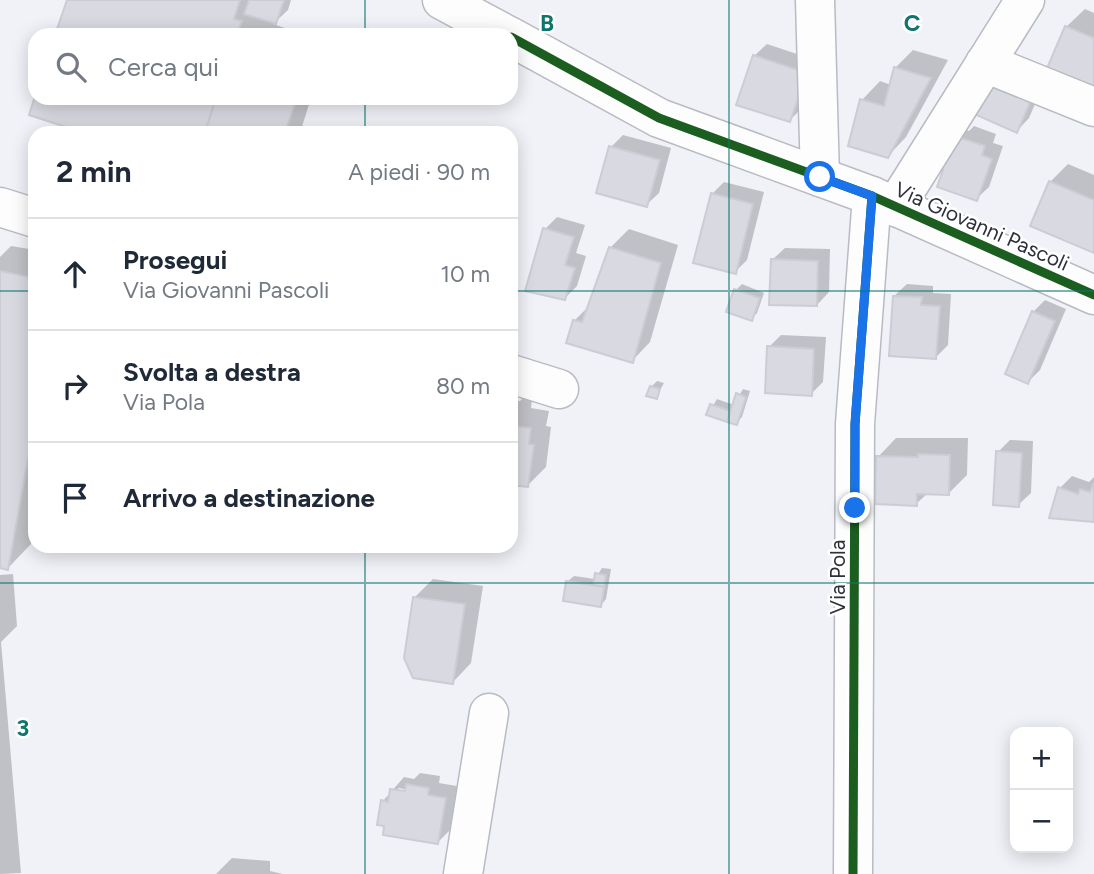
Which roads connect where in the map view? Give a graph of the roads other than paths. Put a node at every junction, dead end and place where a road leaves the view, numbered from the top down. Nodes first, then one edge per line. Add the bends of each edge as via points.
1 (442, 0) edge
2 (815, 0) edge
3 (1025, 0) edge
4 (502, 25) edge
5 (518, 34) edge
6 (985, 63) junction
7 (1094, 107) edge
8 (820, 177) junction
9 (883, 201) junction
10 (0, 207) edge
11 (28, 216) edge
12 (1094, 295) edge
13 (518, 376) edge
14 (559, 389) dead end
15 (489, 713) dead end
16 (463, 874) edge
17 (853, 874) edge

1 - 4 street, Via Giovanni Pascoli
2 - 8 street
3 - 6 street, Via Giovanni Pascoli
5 - 8 street, Via Giovanni Pascoli via 659,118
6 - 7 street
6 - 9 street, Via Giovanni Pascoli
8 - 9 street, Via Giovanni Pascoli
9 - 12 street, Via Giovanni Pascoli
9 - 17 street, Via Pola via 855,424
10 - 11 street
13 - 14 street
15 - 16 street

